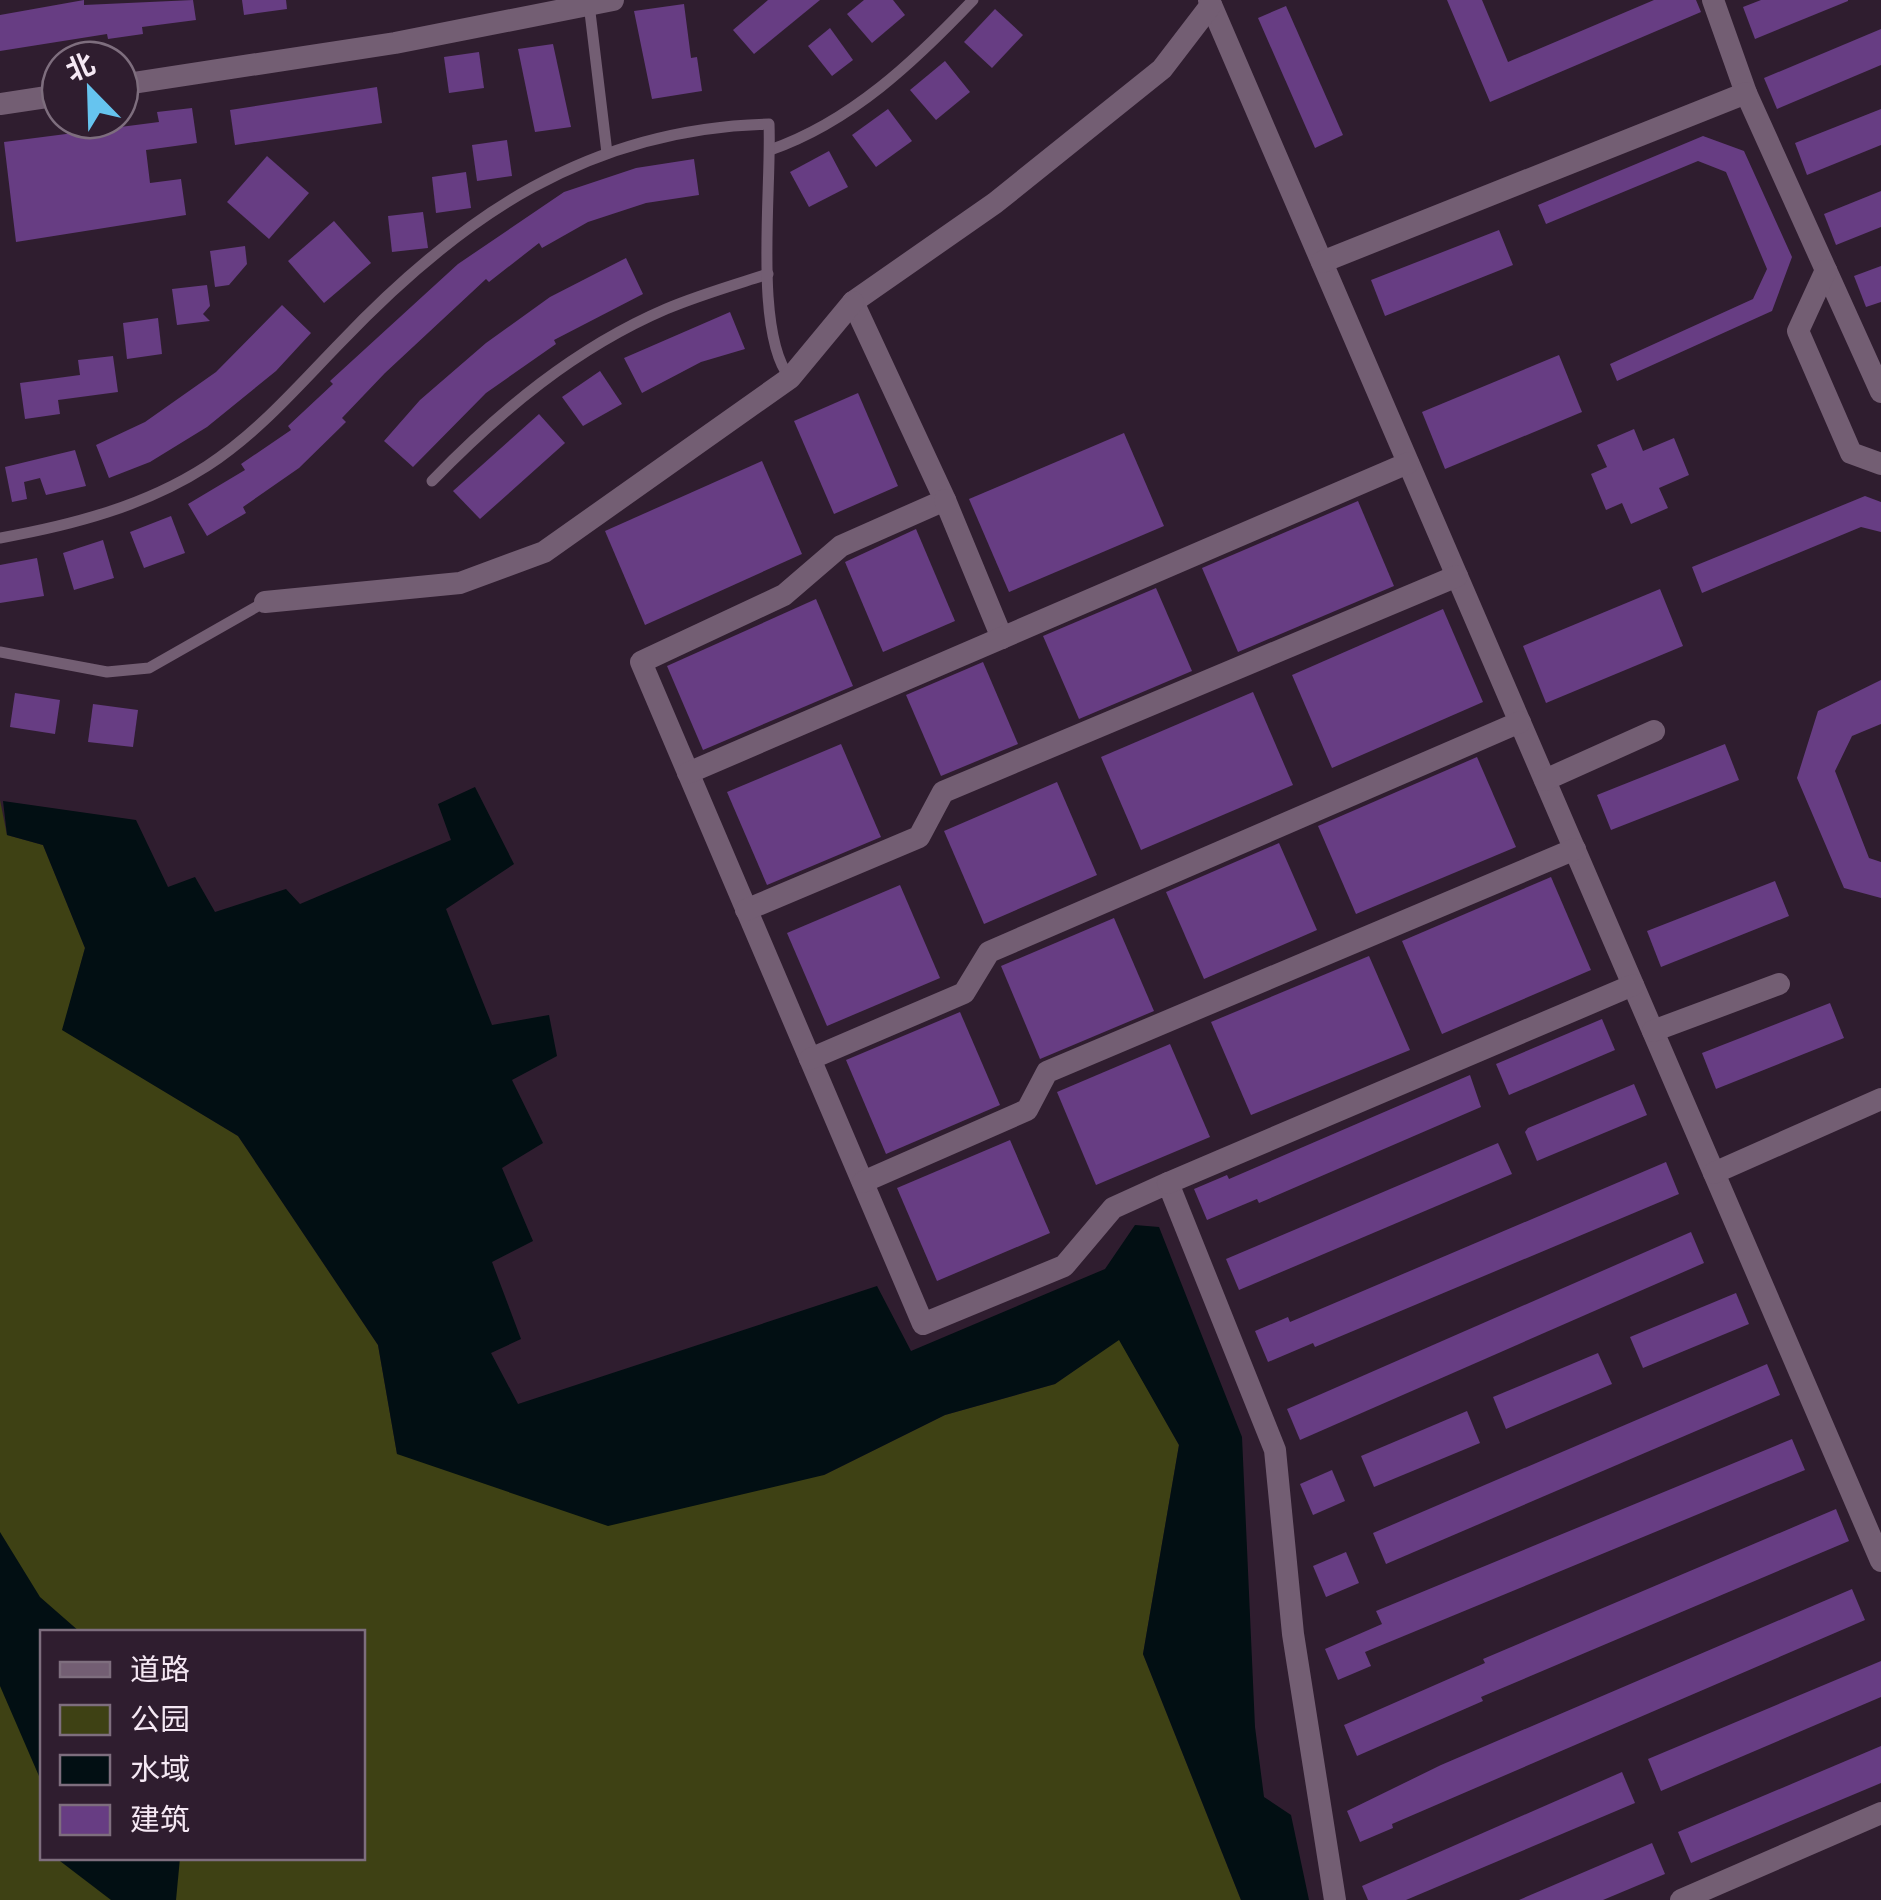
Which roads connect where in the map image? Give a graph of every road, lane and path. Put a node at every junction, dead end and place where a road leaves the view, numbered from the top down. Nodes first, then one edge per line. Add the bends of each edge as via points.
1 (613, 0) edge
2 (973, 0) edge
3 (1713, 0) edge
4 (589, 2) edge
5 (1210, 3) edge
6 (140, 83) edge
7 (1746, 93) junction
8 (40, 98) edge
9 (0, 104) edge
10 (770, 150) junction
11 (607, 152) junction
12 (1322, 262) junction
13 (1826, 270) junction
14 (768, 274) junction
15 (853, 302) junction
16 (790, 378) junction
17 (1881, 392) edge
18 (1408, 463) junction
19 (1881, 464) edge
20 (432, 481) dead end
21 (945, 500) junction
22 (0, 538) edge
23 (1457, 576) junction
24 (265, 602) joint
25 (1002, 638) junction
26 (0, 652) edge
27 (1520, 722) junction
28 (1654, 731) dead end
29 (688, 774) junction
30 (1545, 780) junction
31 (1575, 849) junction
32 (746, 910) junction
33 (1779, 984) dead end
34 (1633, 985) junction
35 (1653, 1031) junction
36 (810, 1060) junction
37 (1881, 1100) edge
38 (1714, 1173) junction
39 (863, 1182) junction
40 (1168, 1182) junction
41 (1881, 1562) edge
42 (1881, 1813) edge
43 (1335, 1900) edge
44 (1681, 1900) edge

1 - 4 street
2 - 10 lane via 897,74 843,115
3 - 7 street
4 - 6 street via 395,43
4 - 11 lane
5 - 12 street
5 - 15 street via 1162,70 995,203
7 - 12 street
7 - 13 street
8 - 9 street
10 - 11 lane via 769,124 728,125
10 - 14 lane
11 - 22 lane via 513,195 462,231 418,266 294,395 206,466 116,511
12 - 18 street
13 - 17 street
13 - 19 street via 1798,331 1851,453
14 - 16 lane via 774,353
14 - 20 lane via 667,308 567,364 516,400
15 - 16 street
15 - 21 street
16 - 24 street via 544,552 460,583
18 - 23 street
18 - 25 street
21 - 25 street
21 - 29 street via 841,546 784,595 640,662
23 - 27 street
23 - 32 street via 942,792 919,837
24 - 26 lane via 150,668 107,672
25 - 29 street
27 - 30 street
27 - 36 street via 988,952 964,993
28 - 30 street
29 - 32 street
30 - 31 street
31 - 34 street
31 - 39 street via 1046,1072 1027,1110
32 - 36 street
33 - 35 street
34 - 35 street
34 - 40 street
35 - 38 street
36 - 39 street
37 - 38 street
38 - 41 street
39 - 40 street via 923,1324 1064,1266 1113,1208
40 - 43 street via 1275,1450 1292,1634
42 - 44 street

